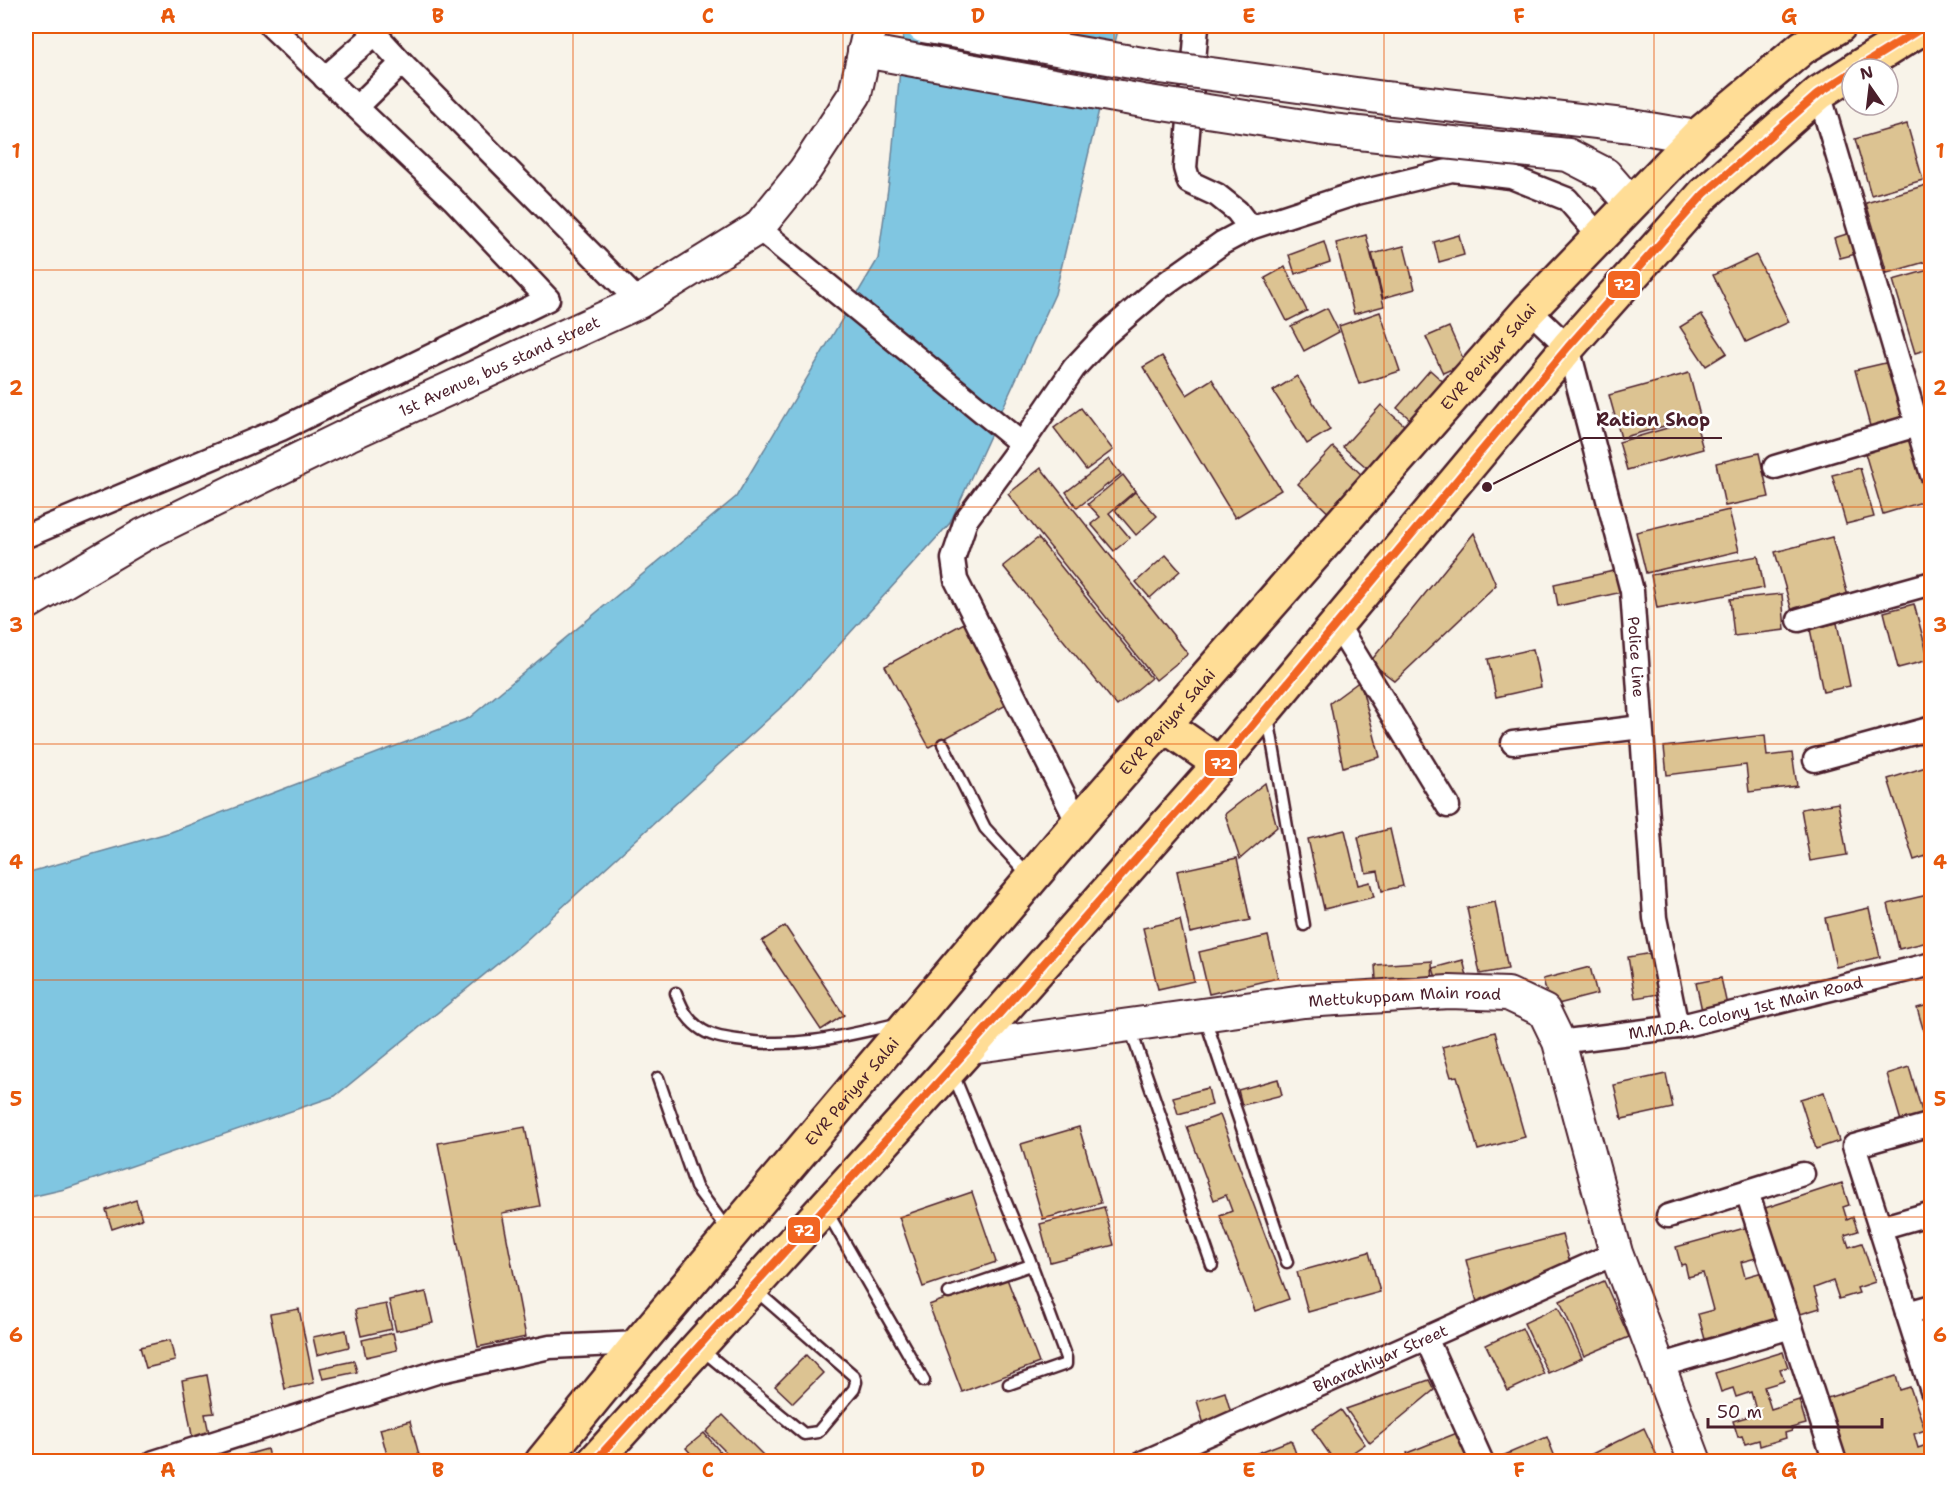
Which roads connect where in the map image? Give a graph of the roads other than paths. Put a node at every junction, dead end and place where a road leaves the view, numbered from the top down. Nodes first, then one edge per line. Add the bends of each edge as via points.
1 (271, 26) edge
2 (923, 26) edge
3 (1197, 26) edge
4 (1839, 26) edge
5 (1925, 26) edge
6 (372, 29) edge
7 (867, 38) edge
8 (1875, 57) edge
9 (402, 63) junction
10 (325, 78) junction
11 (1840, 80) edge
12 (1819, 93) junction
13 (357, 107) junction
14 (1696, 137) junction
15 (1631, 204) junction
16 (758, 228) junction
17 (1250, 228) junction
18 (1600, 237) junction
19 (639, 302) junction
20 (1529, 310) junction
21 (1568, 347) junction
22 (1917, 425) junction
23 (1022, 444) junction
24 (1775, 467) dead end
25 (1932, 475) edge
26 (26, 536) edge
27 (1932, 583) edge
28 (26, 604) edge
29 (1798, 620) dead end
30 (1336, 623) junction
31 (1266, 708) junction
32 (1164, 725) junction
33 (1641, 727) junction
34 (1932, 728) edge
35 (1513, 742) dead end
36 (943, 744) dead end
37 (1815, 760) dead end
38 (1220, 764) junction
39 (1448, 806) dead end
40 (1078, 823) junction
41 (1031, 878) junction
42 (1304, 925) dead end
43 (1932, 964) edge
44 (676, 993) dead end
45 (1204, 1015) junction
46 (911, 1020) junction
47 (1129, 1025) junction
48 (1677, 1027) junction
49 (1559, 1042) junction
50 (960, 1057) junction
51 (658, 1078) dead end
52 (1932, 1124) edge
53 (1803, 1174) dead end
54 (1747, 1192) junction
55 (824, 1207) junction
56 (1932, 1213) edge
57 (1668, 1216) dead end
58 (1880, 1228) junction
59 (731, 1234) junction
60 (1616, 1253) junction
61 (1287, 1262) dead end
62 (1031, 1265) junction
63 (1212, 1265) dead end
64 (752, 1287) junction
65 (949, 1293) dead end
66 (1932, 1306) edge
67 (1907, 1313) junction
68 (1791, 1327) junction
69 (1426, 1338) junction
70 (639, 1343) junction
71 (698, 1346) junction
72 (1659, 1366) junction
73 (924, 1381) dead end
74 (1009, 1384) dead end
75 (1932, 1391) edge
76 (154, 1461) edge
77 (542, 1461) edge
78 (594, 1461) edge
79 (1144, 1461) edge
80 (1482, 1461) edge
81 (1695, 1461) edge
82 (1835, 1461) edge

1 - 10 street
2 - 14 street, bridge via 1161,67
3 - 17 street via 1185,168 1189,182 1217,195
4 - 14 main road, EVR Periyar Salai via 1803,47
5 - 8 main road
6 - 9 street
6 - 10 street
7 - 15 street, bridge via 919,61 1143,101 1330,129 1568,156 1605,174
7 - 16 street, 1st Avenue, bus stand street via 855,94 805,170
9 - 13 street
9 - 19 street
10 - 13 street
11 - 12 main road
12 - 21 main road via 1704,194
12 - 22 street
13 - 26 street via 453,199 548,299 281,429
14 - 15 main road, EVR Periyar Salai
15 - 18 main road, EVR Periyar Salai
16 - 19 street, 1st Avenue, bus stand street
16 - 23 street
17 - 18 street via 1357,193 1452,170 1511,177 1567,199
17 - 23 street via 1159,288 1105,335 1074,368
18 - 20 main road, EVR Periyar Salai
19 - 28 street, 1st Avenue, bus stand street via 348,435 143,535
20 - 21 street
20 - 32 main road, EVR Periyar Salai
21 - 30 main road
21 - 33 street, Police Line via 1632,591
22 - 24 street
22 - 25 street
23 - 40 street via 966,520 954,560 956,580
27 - 29 street
30 - 31 main road
30 - 39 street
31 - 38 main road
31 - 42 lane
32 - 38 main road
32 - 40 main road, EVR Periyar Salai
33 - 35 street
33 - 48 street, Police Line via 1654,918
34 - 37 street
36 - 41 lane via 985,828
38 - 50 main road
40 - 41 main road, EVR Periyar Salai
41 - 46 main road, EVR Periyar Salai
43 - 48 street, M.M.D.A. Colony 1st Main Road
44 - 46 lane via 685,1013 699,1029 711,1035 760,1043 825,1041
45 - 47 street, Mettukuppam Main road
45 - 49 street, Mettukuppam Main road via 1304,1001 1449,992 1508,994 1544,1011
45 - 61 lane
46 - 59 main road, EVR Periyar Salai
47 - 50 street, Mettukuppam Main road
47 - 63 lane
48 - 49 street, M.M.D.A. Colony 1st Main Road
49 - 60 street, Mettukuppam Main road
50 - 55 main road
50 - 62 lane
51 - 59 lane via 696,1187
52 - 58 street via 1854,1146
53 - 54 street
54 - 57 street
54 - 68 street
55 - 64 main road
55 - 73 lane
56 - 58 street
58 - 67 street
59 - 70 main road, EVR Periyar Salai
60 - 69 street, Bharathiyar Street
60 - 72 street, Mettukuppam Main road
62 - 65 lane
62 - 74 lane via 1065,1364
64 - 71 main road
64 - 71 lane via 854,1376 854,1389 818,1432 804,1434
66 - 67 street
67 - 75 street
68 - 72 street
68 - 82 street
69 - 79 street, Bharathiyar Street
69 - 80 street
70 - 76 street via 550,1347 440,1371
70 - 77 main road, EVR Periyar Salai
71 - 78 main road
72 - 81 street, Mettukuppam Main road

